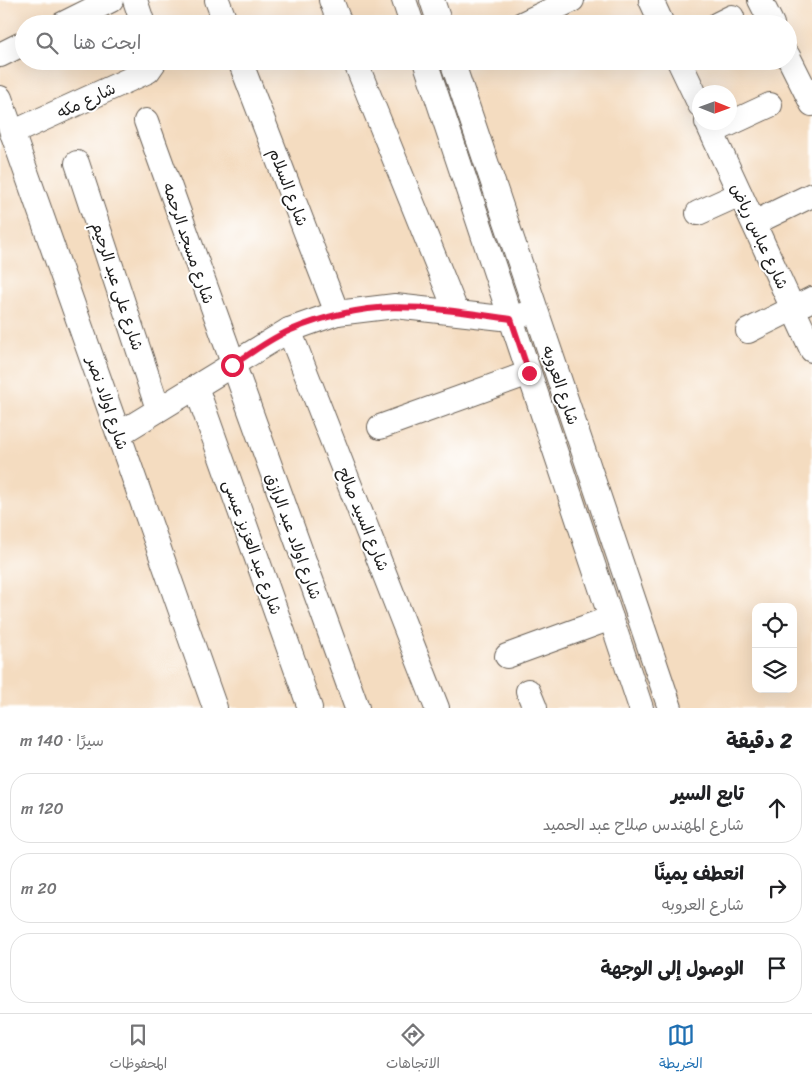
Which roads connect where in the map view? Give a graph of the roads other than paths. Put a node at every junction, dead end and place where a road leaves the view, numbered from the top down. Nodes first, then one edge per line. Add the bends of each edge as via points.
1 (111, 0) edge
2 (135, 0) edge
3 (217, 0) edge
4 (331, 0) edge
5 (404, 0) edge
6 (432, 0) edge
7 (572, 0) edge
8 (651, 0) edge
9 (760, 0) edge
10 (81, 15) edge
11 (140, 15) edge
12 (223, 15) edge
13 (337, 15) edge
14 (409, 15) edge
15 (437, 15) edge
16 (541, 15) edge
17 (658, 15) edge
18 (768, 15) edge
19 (15, 48) edge
20 (0, 55) edge
21 (150, 70) edge
22 (243, 70) edge
23 (359, 70) edge
24 (428, 70) edge
25 (455, 70) edge
26 (683, 70) edge
27 (795, 70) edge
28 (692, 88) edge
29 (0, 98) edge
30 (812, 104) edge
31 (770, 105) dead end
32 (737, 117) edge
33 (146, 121) dead end
34 (710, 130) edge
35 (12, 133) junction
36 (77, 163) dead end
37 (740, 194) junction
38 (812, 195) edge
39 (698, 213) dead end
40 (754, 223) junction
41 (802, 304) edge
42 (536, 309) junction
43 (456, 311) junction
44 (337, 313) junction
45 (511, 319) junction
46 (289, 330) junction
47 (748, 331) dead end
48 (812, 350) edge
49 (232, 365) junction
50 (529, 373) junction
51 (196, 387) junction
52 (158, 409) junction
53 (380, 427) dead end
54 (119, 434) junction
55 (610, 618) junction
56 (507, 656) dead end
57 (215, 708) edge
58 (310, 708) edge
59 (357, 708) edge
60 (438, 708) edge
61 (641, 708) edge
62 (670, 708) edge

1 - 10 street
2 - 11 street
3 - 12 street
4 - 13 street
5 - 14 street
6 - 15 street
7 - 16 street
8 - 17 street
9 - 18 street
19 - 20 street
21 - 35 street, شارع مكه
22 - 44 street, شارع السلام
23 - 43 street
24 - 45 street, شارع العروبه
25 - 42 street, شارع العروبه
26 - 28 street
27 - 30 street
29 - 35 street, شارع اولاد نصر
31 - 32 street
33 - 49 street, شارع مسجد الرحمه
34 - 37 street, شارع عباس رياض
35 - 54 street, شارع اولاد نصر
36 - 52 street, شارع على عبد الرحيم
37 - 39 street
37 - 40 street, شارع عباس رياض
38 - 40 street
40 - 41 street, شارع عباس رياض
41 - 47 street
41 - 48 street, شارع عباس رياض
42 - 45 street
42 - 62 street, شارع العروبه
43 - 44 street via 396,306
43 - 45 street
44 - 46 street
45 - 50 street, شارع العروبه
46 - 49 street
46 - 60 street, شارع السيد صالح
49 - 51 street
49 - 59 street, شارع اولاد عبد الرازق
50 - 53 street
50 - 55 street, شارع العروبه
51 - 52 street
51 - 58 street, شارع عبد العزيز عيسى
52 - 54 street
54 - 57 street, شارع اولاد نصر
55 - 56 street
55 - 61 street, شارع العروبه

